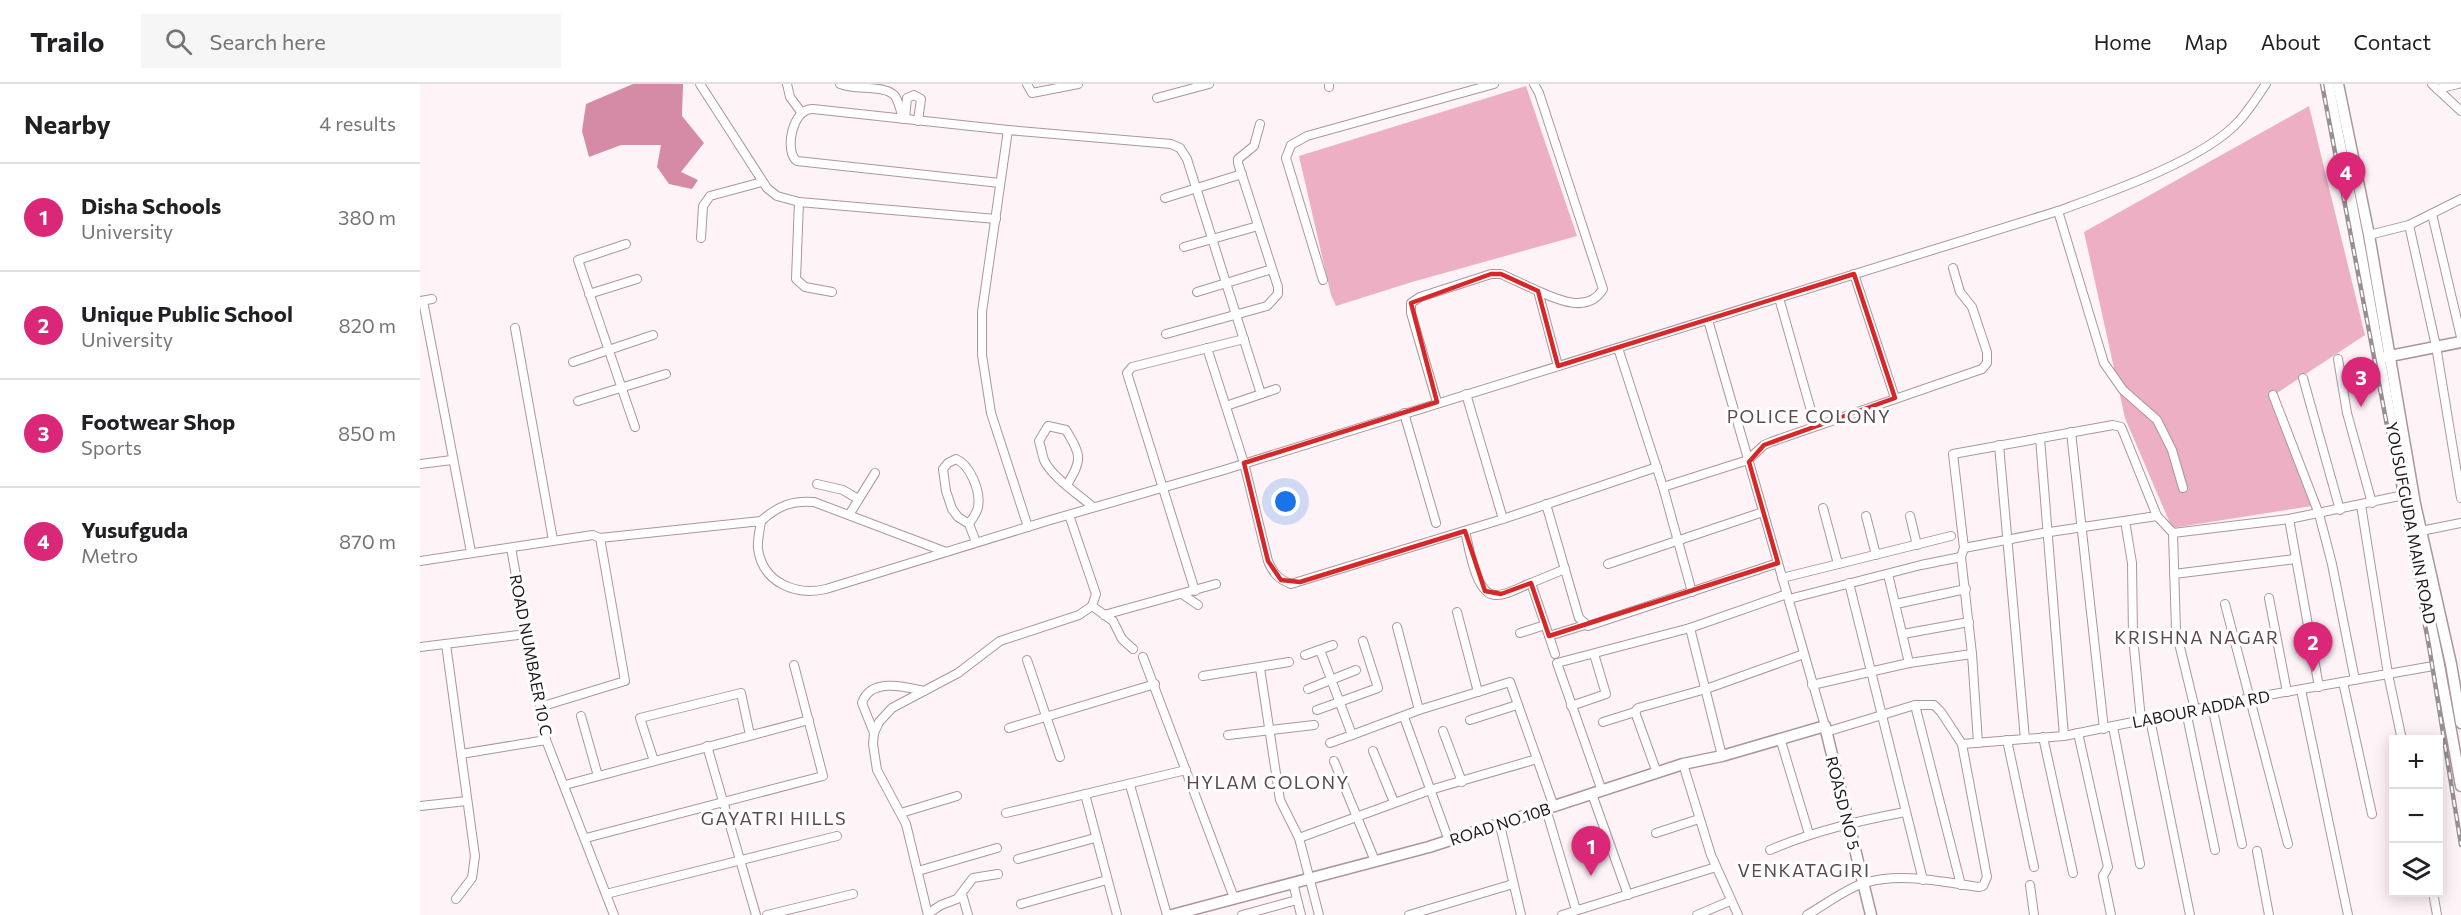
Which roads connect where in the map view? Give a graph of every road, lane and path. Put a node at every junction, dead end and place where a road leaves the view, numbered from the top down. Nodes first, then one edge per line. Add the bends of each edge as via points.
1 (700, 84) edge
2 (787, 84) edge
3 (840, 84) edge
4 (1027, 84) edge
5 (1078, 84) edge
6 (1209, 84) edge
7 (1494, 84) edge
8 (1534, 84) edge
9 (2266, 84) edge
10 (2328, 84) edge
11 (2338, 84) edge
12 (2458, 84) edge
13 (2434, 87) edge
14 (1157, 98) dead end
15 (2461, 111) edge
16 (801, 112) junction
17 (904, 119) junction
18 (918, 121) junction
19 (1260, 124) dead end
20 (1008, 130) junction
21 (1242, 174) junction
22 (762, 182) junction
23 (1000, 183) junction
24 (1196, 188) junction
25 (1165, 198) dead end
26 (2461, 199) edge
27 (800, 202) junction
28 (2058, 211) junction
29 (2432, 214) junction
30 (996, 219) junction
31 (2409, 225) junction
32 (1258, 226) junction
33 (2368, 235) junction
34 (701, 238) dead end
35 (1212, 239) junction
36 (626, 244) dead end
37 (1184, 247) dead end
38 (1953, 268) dead end
39 (1272, 269) junction
40 (1854, 274) junction
41 (638, 279) dead end
42 (1323, 280) dead end
43 (1226, 283) junction
44 (1538, 291) junction
45 (832, 292) dead end
46 (1197, 292) dead end
47 (589, 294) junction
48 (1779, 298) junction
49 (432, 299) dead end
50 (422, 301) edge
51 (1236, 315) junction
52 (1708, 320) junction
53 (515, 328) dead end
54 (1166, 334) dead end
55 (653, 335) dead end
56 (2461, 337) edge
57 (1244, 339) junction
58 (2461, 342) edge
59 (2436, 346) junction
60 (1208, 348) junction
61 (1617, 348) junction
62 (609, 350) junction
63 (2384, 357) junction
64 (2337, 359) dead end
65 (573, 362) dead end
66 (1558, 366) junction
67 (666, 374) dead end
68 (2303, 378) dead end
69 (621, 388) junction
70 (1276, 389) dead end
71 (1261, 394) junction
72 (1466, 394) junction
73 (2273, 395) dead end
74 (1896, 398) junction
75 (578, 401) dead end
76 (1437, 402) junction
77 (1226, 406) junction
78 (1810, 407) dead end
79 (1404, 413) junction
80 (635, 427) dead end
81 (2072, 432) junction
82 (2040, 438) junction
83 (2457, 444) edge
84 (1999, 445) junction
85 (452, 460) junction
86 (1748, 460) junction
87 (1244, 463) junction
88 (420, 464) edge
89 (1657, 467) junction
90 (874, 473) dead end
91 (2460, 483) edge
92 (817, 484) dead end
93 (1068, 485) junction
94 (1164, 487) junction
95 (1663, 487) junction
96 (2183, 488) dead end
97 (2403, 495) junction
98 (2461, 498) edge
99 (858, 499) junction
100 (2372, 503) junction
101 (1546, 504) junction
102 (2361, 505) junction
103 (1093, 507) junction
104 (1823, 508) dead end
105 (2340, 510) junction
106 (1763, 512) junction
107 (2319, 514) junction
108 (849, 515) junction
109 (1069, 515) junction
110 (1866, 516) dead end
111 (1910, 516) dead end
112 (2157, 516) junction
113 (1503, 519) junction
114 (2289, 519) junction
115 (761, 521) junction
116 (2125, 521) junction
117 (1436, 523) dead end
118 (2461, 523) edge
119 (969, 524) junction
120 (1028, 527) junction
121 (2083, 528) junction
122 (1465, 531) junction
123 (2421, 531) junction
124 (2047, 532) junction
125 (2173, 533) junction
126 (1951, 537) dead end
127 (600, 538) junction
128 (2007, 539) junction
129 (554, 540) junction
130 (1678, 542) junction
131 (976, 543) junction
132 (1917, 545) junction
133 (511, 548) junction
134 (1965, 548) junction
135 (471, 552) junction
136 (946, 552) junction
137 (1876, 555) junction
138 (1961, 557) junction
139 (2295, 559) junction
140 (420, 561) edge
141 (1778, 563) junction
142 (1608, 564) dead end
143 (1838, 564) junction
144 (1565, 569) junction
145 (1888, 574) junction
146 (2174, 574) junction
147 (1782, 578) junction
148 (1531, 583) junction
149 (1849, 583) junction
150 (1216, 584) dead end
151 (1966, 589) junction
152 (1195, 591) junction
153 (1692, 592) junction
154 (1182, 594) junction
155 (1788, 596) junction
156 (2269, 598) dead end
157 (1896, 604) junction
158 (2225, 604) dead end
159 (1198, 605) dead end
160 (1092, 606) junction
161 (1457, 612) dead end
162 (1104, 615) junction
163 (1969, 622) junction
164 (1545, 625) junction
165 (1584, 625) junction
166 (1396, 627) dead end
167 (1690, 628) junction
168 (1520, 633) dead end
169 (526, 634) junction
170 (1903, 634) junction
171 (1549, 636) junction
172 (1363, 641) dead end
173 (446, 644) junction
174 (1333, 645) dead end
175 (420, 647) edge
176 (1133, 649) dead end
177 (1320, 650) junction
178 (1555, 654) dead end
179 (1594, 654) junction
180 (1804, 654) junction
181 (1972, 654) junction
182 (1305, 655) dead end
183 (1143, 657) dead end
184 (1027, 660) dead end
185 (1289, 662) dead end
186 (1908, 663) junction
187 (2450, 663) edge
188 (794, 665) dead end
189 (1260, 668) junction
190 (1356, 670) dead end
191 (1871, 671) junction
192 (2388, 674) junction
193 (1203, 676) dead end
194 (1331, 680) junction
195 (2355, 680) junction
196 (2343, 682) junction
197 (1155, 684) junction
198 (1812, 685) junction
199 (2319, 687) junction
200 (1308, 689) dead end
201 (1706, 689) junction
202 (2301, 690) junction
203 (924, 691) junction
204 (1478, 692) junction
205 (2287, 692) junction
206 (2251, 698) junction
207 (1340, 702) junction
208 (1517, 705) junction
209 (1915, 705) junction
210 (1571, 706) junction
211 (2212, 706) junction
212 (540, 707) junction
213 (1317, 710) dead end
214 (1419, 710) junction
215 (2190, 710) junction
216 (1635, 712) junction
217 (1880, 715) junction
218 (581, 716) dead end
219 (1046, 717) junction
220 (1404, 717) junction
221 (2150, 719) junction
222 (809, 720) junction
223 (1470, 720) dead end
224 (2141, 720) junction
225 (1604, 722) dead end
226 (2461, 723) edge
227 (1314, 724) dead end
228 (2113, 727) junction
229 (1009, 728) dead end
230 (1826, 729) junction
231 (2104, 729) junction
232 (1269, 731) junction
233 (1443, 731) dead end
234 (874, 733) junction
235 (2078, 733) junction
236 (750, 735) junction
237 (1228, 735) dead end
238 (1352, 735) junction
239 (2401, 735) edge
240 (2064, 736) junction
241 (2043, 737) junction
242 (1780, 738) junction
243 (2025, 739) junction
244 (546, 740) junction
245 (2007, 740) junction
246 (1330, 743) dead end
247 (1978, 743) junction
248 (1962, 744) junction
249 (707, 746) junction
250 (1373, 751) dead end
251 (461, 754) junction
252 (1722, 756) junction
253 (1060, 757) dead end
254 (1537, 759) junction
255 (654, 761) junction
256 (1334, 761) dead end
257 (1683, 764) junction
258 (1186, 770) junction
259 (1657, 773) junction
260 (598, 776) junction
261 (1462, 782) junction
262 (565, 785) junction
263 (1130, 785) junction
264 (2461, 786) edge
265 (1430, 790) junction
266 (1597, 793) junction
267 (1085, 794) junction
268 (957, 796) dead end
269 (467, 801) junction
270 (723, 801) junction
271 (1394, 802) junction
272 (420, 806) edge
273 (1550, 808) junction
274 (1905, 812) junction
275 (901, 813) junction
276 (1006, 813) dead end
277 (2372, 814) dead end
278 (1357, 817) junction
279 (1699, 819) junction
280 (1847, 822) junction
281 (1500, 825) junction
282 (1656, 833) dead end
283 (1809, 834) junction
284 (837, 836) dead end
285 (586, 838) junction
286 (1095, 838) junction
287 (1299, 838) junction
288 (1449, 841) junction
289 (2242, 844) dead end
290 (2288, 844) dead end
291 (997, 848) dead end
292 (1770, 850) dead end
293 (2214, 850) dead end
294 (2257, 851) dead end
295 (740, 859) junction
296 (1018, 859) dead end
297 (1375, 861) junction
298 (2140, 864) dead end
299 (1716, 867) junction
300 (2034, 867) dead end
301 (918, 871) junction
302 (2073, 873) dead end
303 (999, 874) dead end
304 (1310, 878) junction
305 (1107, 880) junction
306 (1923, 880) junction
307 (1293, 883) junction
308 (1863, 883) junction
309 (1513, 884) junction
310 (1961, 885) junction
311 (2030, 885) dead end
312 (606, 894) junction
313 (853, 894) dead end
314 (962, 894) junction
315 (1628, 895) junction
316 (2434, 897) edge
317 (1234, 898) junction
318 (456, 899) dead end
319 (1297, 900) junction
320 (1730, 901) junction
321 (1021, 904) dead end
322 (1576, 910) junction
323 (928, 914) edge
324 (614, 915) edge
325 (756, 915) edge
326 (767, 915) edge
327 (968, 915) edge
328 (1116, 915) edge
329 (1167, 915) edge
330 (1172, 915) edge
331 (1242, 915) edge
332 (1301, 915) edge
333 (1319, 915) edge
334 (1409, 915) edge
335 (1521, 915) edge
336 (1562, 915) edge
337 (1697, 915) edge
338 (1737, 915) edge
339 (1807, 915) edge
340 (1871, 915) edge
341 (2034, 915) edge
342 (2111, 915) edge
343 (2190, 915) edge
344 (2268, 915) edge
345 (2348, 915) edge
346 (2437, 915) edge

1 - 22 street
2 - 16 street via 790,97
3 - 17 street via 890,92
4 - 5 street via 1033,93
6 - 14 street
7 - 42 street via 1307,136 1291,145 1286,158
8 - 44 street via 1603,289 1593,299 1575,303
9 - 28 street via 2239,122 2224,135 2183,160
10 - 63 main road, YOUSUFGUDA MAIN ROAD
11 - 33 main road, YOUSUFGUDA MAIN ROAD
12 - 13 street
13 - 15 street
16 - 17 street via 813,109
16 - 23 street via 795,121 790,150 797,161
17 - 18 street
17 - 18 street via 908,98 914,95 921,99
18 - 20 street
19 - 21 street via 1254,146 1238,159
20 - 23 street
20 - 24 street via 1171,144 1184,153
21 - 24 street
21 - 32 street
22 - 27 street via 777,196
22 - 34 street via 710,196 702,211
23 - 30 street
24 - 25 street
24 - 35 street
26 - 29 street
27 - 30 street
27 - 45 street via 796,279 805,287
28 - 40 street
28 - 96 street via 2104,363 2123,390 2157,420 2172,450
29 - 31 street
29 - 56 street
30 - 120 street via 982,312 982,355 991,413
31 - 33 street
31 - 59 street
32 - 35 street
32 - 39 street
33 - 63 main road, YOUSUFGUDA MAIN ROAD
35 - 37 street
35 - 43 street
36 - 47 street via 578,260
38 - 74 street via 1960,292 1972,307 1986,364 1974,373
39 - 43 street
39 - 51 street via 1279,291 1276,298 1267,306
40 - 48 street
40 - 74 street
41 - 47 street
43 - 46 street
43 - 51 street
44 - 66 street
44 - 76 street via 1497,273 1411,303
47 - 62 street
48 - 52 street
48 - 78 street
49 - 50 street
50 - 85 street
51 - 54 street
51 - 57 street
52 - 61 street
52 - 86 street
53 - 129 street
55 - 62 street
57 - 60 street
57 - 71 street
58 - 59 main road
59 - 63 main road
59 - 83 street
60 - 77 street
60 - 94 street via 1128,371
61 - 66 street
61 - 89 street
62 - 65 street
62 - 69 street
63 - 97 main road, YOUSUFGUDA MAIN ROAD
63 - 123 main road, YOUSUFGUDA MAIN ROAD
64 - 100 street via 2347,413
66 - 72 street
67 - 69 street
68 - 105 street
69 - 75 street
69 - 80 street
70 - 71 street
71 - 77 street
72 - 76 street
72 - 113 street
73 - 107 street
74 - 86 street via 1764,445
76 - 79 street
77 - 87 street
79 - 87 street
79 - 117 street
81 - 82 street
81 - 112 street via 2121,427
81 - 121 street
82 - 84 street
82 - 124 street
83 - 91 street
84 - 128 street
84 - 134 street via 1953,454
85 - 88 street
85 - 135 street
86 - 95 street
86 - 106 street
87 - 94 street
87 - 122 street via 1272,572 1291,584
89 - 95 street
89 - 101 street
90 - 99 street
91 - 98 street
92 - 99 street via 843,490
93 - 93 street via 1079,464 1076,450 1066,430 1048,426 1039,441 1044,459
93 - 103 street
94 - 103 street
94 - 152 street
95 - 130 street
97 - 100 street
97 - 187 main road, YOUSUFGUDA MAIN ROAD
99 - 108 street
100 - 102 street
101 - 113 street
101 - 144 street
102 - 105 street
102 - 192 street
103 - 109 street
104 - 143 street
105 - 107 street
106 - 130 street
106 - 141 street
107 - 114 street
107 - 195 street
108 - 115 street via 802,501 779,507
108 - 136 street
109 - 120 street
109 - 160 street via 1096,594
110 - 137 street
111 - 132 street
112 - 116 street
112 - 125 street
113 - 122 street
114 - 125 street
114 - 139 street
115 - 127 street
115 - 136 street via 758,542 763,564 778,582 797,591 826,589
116 - 121 street
116 - 224 street via 2132,563 2133,637
118 - 123 street
119 - 119 street via 954,513 946,491 943,469 956,459 969,472 978,498 978,509
119 - 131 street
120 - 131 street
121 - 124 street
121 - 231 street
122 - 148 street via 1477,578 1485,591 1501,594
123 - 187 main road, YOUSUFGUDA MAIN ROAD
124 - 128 street
124 - 240 street
125 - 146 street
126 - 132 street
127 - 129 street via 593,535
127 - 212 street via 625,681
128 - 134 street
128 - 243 street
129 - 133 street
130 - 142 street
130 - 153 street
131 - 136 street
132 - 137 street
133 - 135 street
133 - 169 street, ROAD NUMBAER 10 C
134 - 138 street
135 - 140 street
137 - 143 street
138 - 145 street
138 - 151 street
139 - 146 street
139 - 199 street
141 - 147 street
141 - 153 street
143 - 147 street
144 - 148 street
144 - 165 street
145 - 149 street
145 - 157 street
146 - 215 street via 2176,631
147 - 155 street
148 - 164 street
149 - 155 street
149 - 191 street
150 - 152 street
151 - 157 street
151 - 163 street
152 - 154 street
153 - 165 street via 1594,626
154 - 159 street
154 - 162 street
155 - 167 street
155 - 180 street
156 - 205 street
157 - 170 street
158 - 206 street
160 - 162 street
160 - 203 street via 1079,615 1000,641 958,673
161 - 204 street
162 - 176 street
163 - 170 street
163 - 181 street
164 - 168 street
164 - 171 street
165 - 171 street
166 - 214 street
167 - 179 street
167 - 201 street
169 - 173 street
169 - 212 street, ROAD NUMBAER 10 C
170 - 186 street
171 - 178 street
172 - 207 street via 1378,688
173 - 175 street
173 - 251 street
174 - 177 street
177 - 182 street
177 - 194 street
179 - 210 street via 1606,694
179 - 210 street via 1557,663
180 - 198 street
180 - 201 street
181 - 186 street
181 - 247 street
183 - 197 street
184 - 219 street
185 - 189 street
186 - 191 street
187 - 192 street, LABOUR ADDA RD
187 - 226 main road, YOUSUFGUDA MAIN ROAD
187 - 264 main road, YOUSUFGUDA MAIN ROAD
188 - 222 street
189 - 193 street
189 - 232 street
190 - 194 street
191 - 198 street
191 - 217 street
192 - 195 street, LABOUR ADDA RD
192 - 239 street
194 - 200 street
194 - 207 street
195 - 196 street, LABOUR ADDA RD
196 - 199 street, LABOUR ADDA RD
196 - 277 street
197 - 219 street
197 - 258 street
198 - 230 street
199 - 202 street, LABOUR ADDA RD
201 - 216 street
201 - 252 street
202 - 205 street, LABOUR ADDA RD
202 - 345 street
203 - 234 street via 892,708
203 - 234 street via 899,686 867,692 862,703
204 - 208 street via 1510,682
204 - 214 street
205 - 206 street, LABOUR ADDA RD
206 - 211 street, LABOUR ADDA RD
206 - 290 street
207 - 213 street
207 - 238 street
208 - 223 street
208 - 254 street
209 - 217 street
209 - 248 street via 1934,705
209 - 310 street
210 - 266 street
211 - 215 street, LABOUR ADDA RD
211 - 289 street
212 - 244 street, ROAD NUMBAER 10 C
214 - 220 street
215 - 221 street, LABOUR ADDA RD
215 - 293 street
216 - 225 street
216 - 259 street
217 - 230 street
217 - 274 street
218 - 260 street
219 - 229 street
219 - 253 street
220 - 238 street
220 - 265 street
221 - 224 street, LABOUR ADDA RD
221 - 343 street
222 - 236 street
222 - 270 street via 823,776
224 - 228 street, LABOUR ADDA RD
227 - 232 street
228 - 231 street, LABOUR ADDA RD
228 - 298 street
230 - 242 main road, ROAD NO 10B
230 - 280 main road, ROASD NO 5
231 - 235 street, LABOUR ADDA RD
232 - 237 street
232 - 287 street via 1280,801
233 - 261 street
234 - 275 street via 877,770
235 - 240 street, LABOUR ADDA RD
235 - 342 street via 2108,867 2103,876
236 - 249 street
236 - 255 street via 741,693 640,718
238 - 246 street
240 - 241 street, LABOUR ADDA RD
241 - 243 street, LABOUR ADDA RD
241 - 302 street
242 - 252 main road, ROAD NO 10B
242 - 283 street
243 - 245 street, LABOUR ADDA RD
244 - 251 street
244 - 262 street, ROAD NUMBAER 10 C
245 - 247 street, LABOUR ADDA RD
245 - 300 street
247 - 248 street, LABOUR ADDA RD
248 - 310 street via 1987,877 1983,886
249 - 255 street
249 - 270 street
250 - 271 street
251 - 269 street
252 - 257 main road, ROAD NO 10B
254 - 261 street
254 - 273 street
255 - 260 street
256 - 278 street
257 - 259 main road, ROAD NO 10B
257 - 279 street
258 - 263 street
258 - 317 street
259 - 266 main road, ROAD NO 10B
260 - 262 street
261 - 265 street
262 - 285 street, ROAD NUMBAER 10 C
263 - 267 street
263 - 329 street
265 - 271 street
265 - 288 street
266 - 273 main road, ROAD NO 10B
266 - 315 street
267 - 276 street
267 - 286 street
268 - 275 street
269 - 272 street
269 - 318 street via 475,856 468,885
270 - 285 street
270 - 295 street
271 - 278 street
273 - 281 main road, ROAD NO 10B
273 - 322 street
274 - 280 street
274 - 306 street
275 - 301 street
278 - 287 street
278 - 297 street
279 - 282 street
279 - 299 street
280 - 283 street
280 - 308 main road, ROASD NO 5
281 - 288 main road, ROAD NO 10B
281 - 309 street
283 - 292 street
284 - 295 street
285 - 312 street, ROAD NUMBAER 10 C
286 - 296 street
286 - 305 street
287 - 304 street
288 - 297 main road, ROAD NO 10B
291 - 301 street
294 - 344 street
295 - 312 street
295 - 325 street
297 - 304 main road, ROAD NO 10B
299 - 315 street
299 - 320 street
301 - 323 street
303 - 314 street via 973,878
304 - 307 main road, ROAD NO 10B
304 - 333 street
305 - 321 street
305 - 328 street
306 - 308 street
306 - 310 street
307 - 317 main road, ROAD NO 10B
307 - 319 street
308 - 339 street
308 - 340 main road, ROASD NO 5
309 - 334 street
309 - 335 street
311 - 341 street
312 - 324 street, ROAD NUMBAER 10 C
313 - 326 street
314 - 323 street
314 - 327 street
315 - 322 street
316 - 346 street
317 - 330 main road, ROAD NO 10B
319 - 331 street
319 - 332 street
320 - 337 street
320 - 338 street
322 - 336 street

